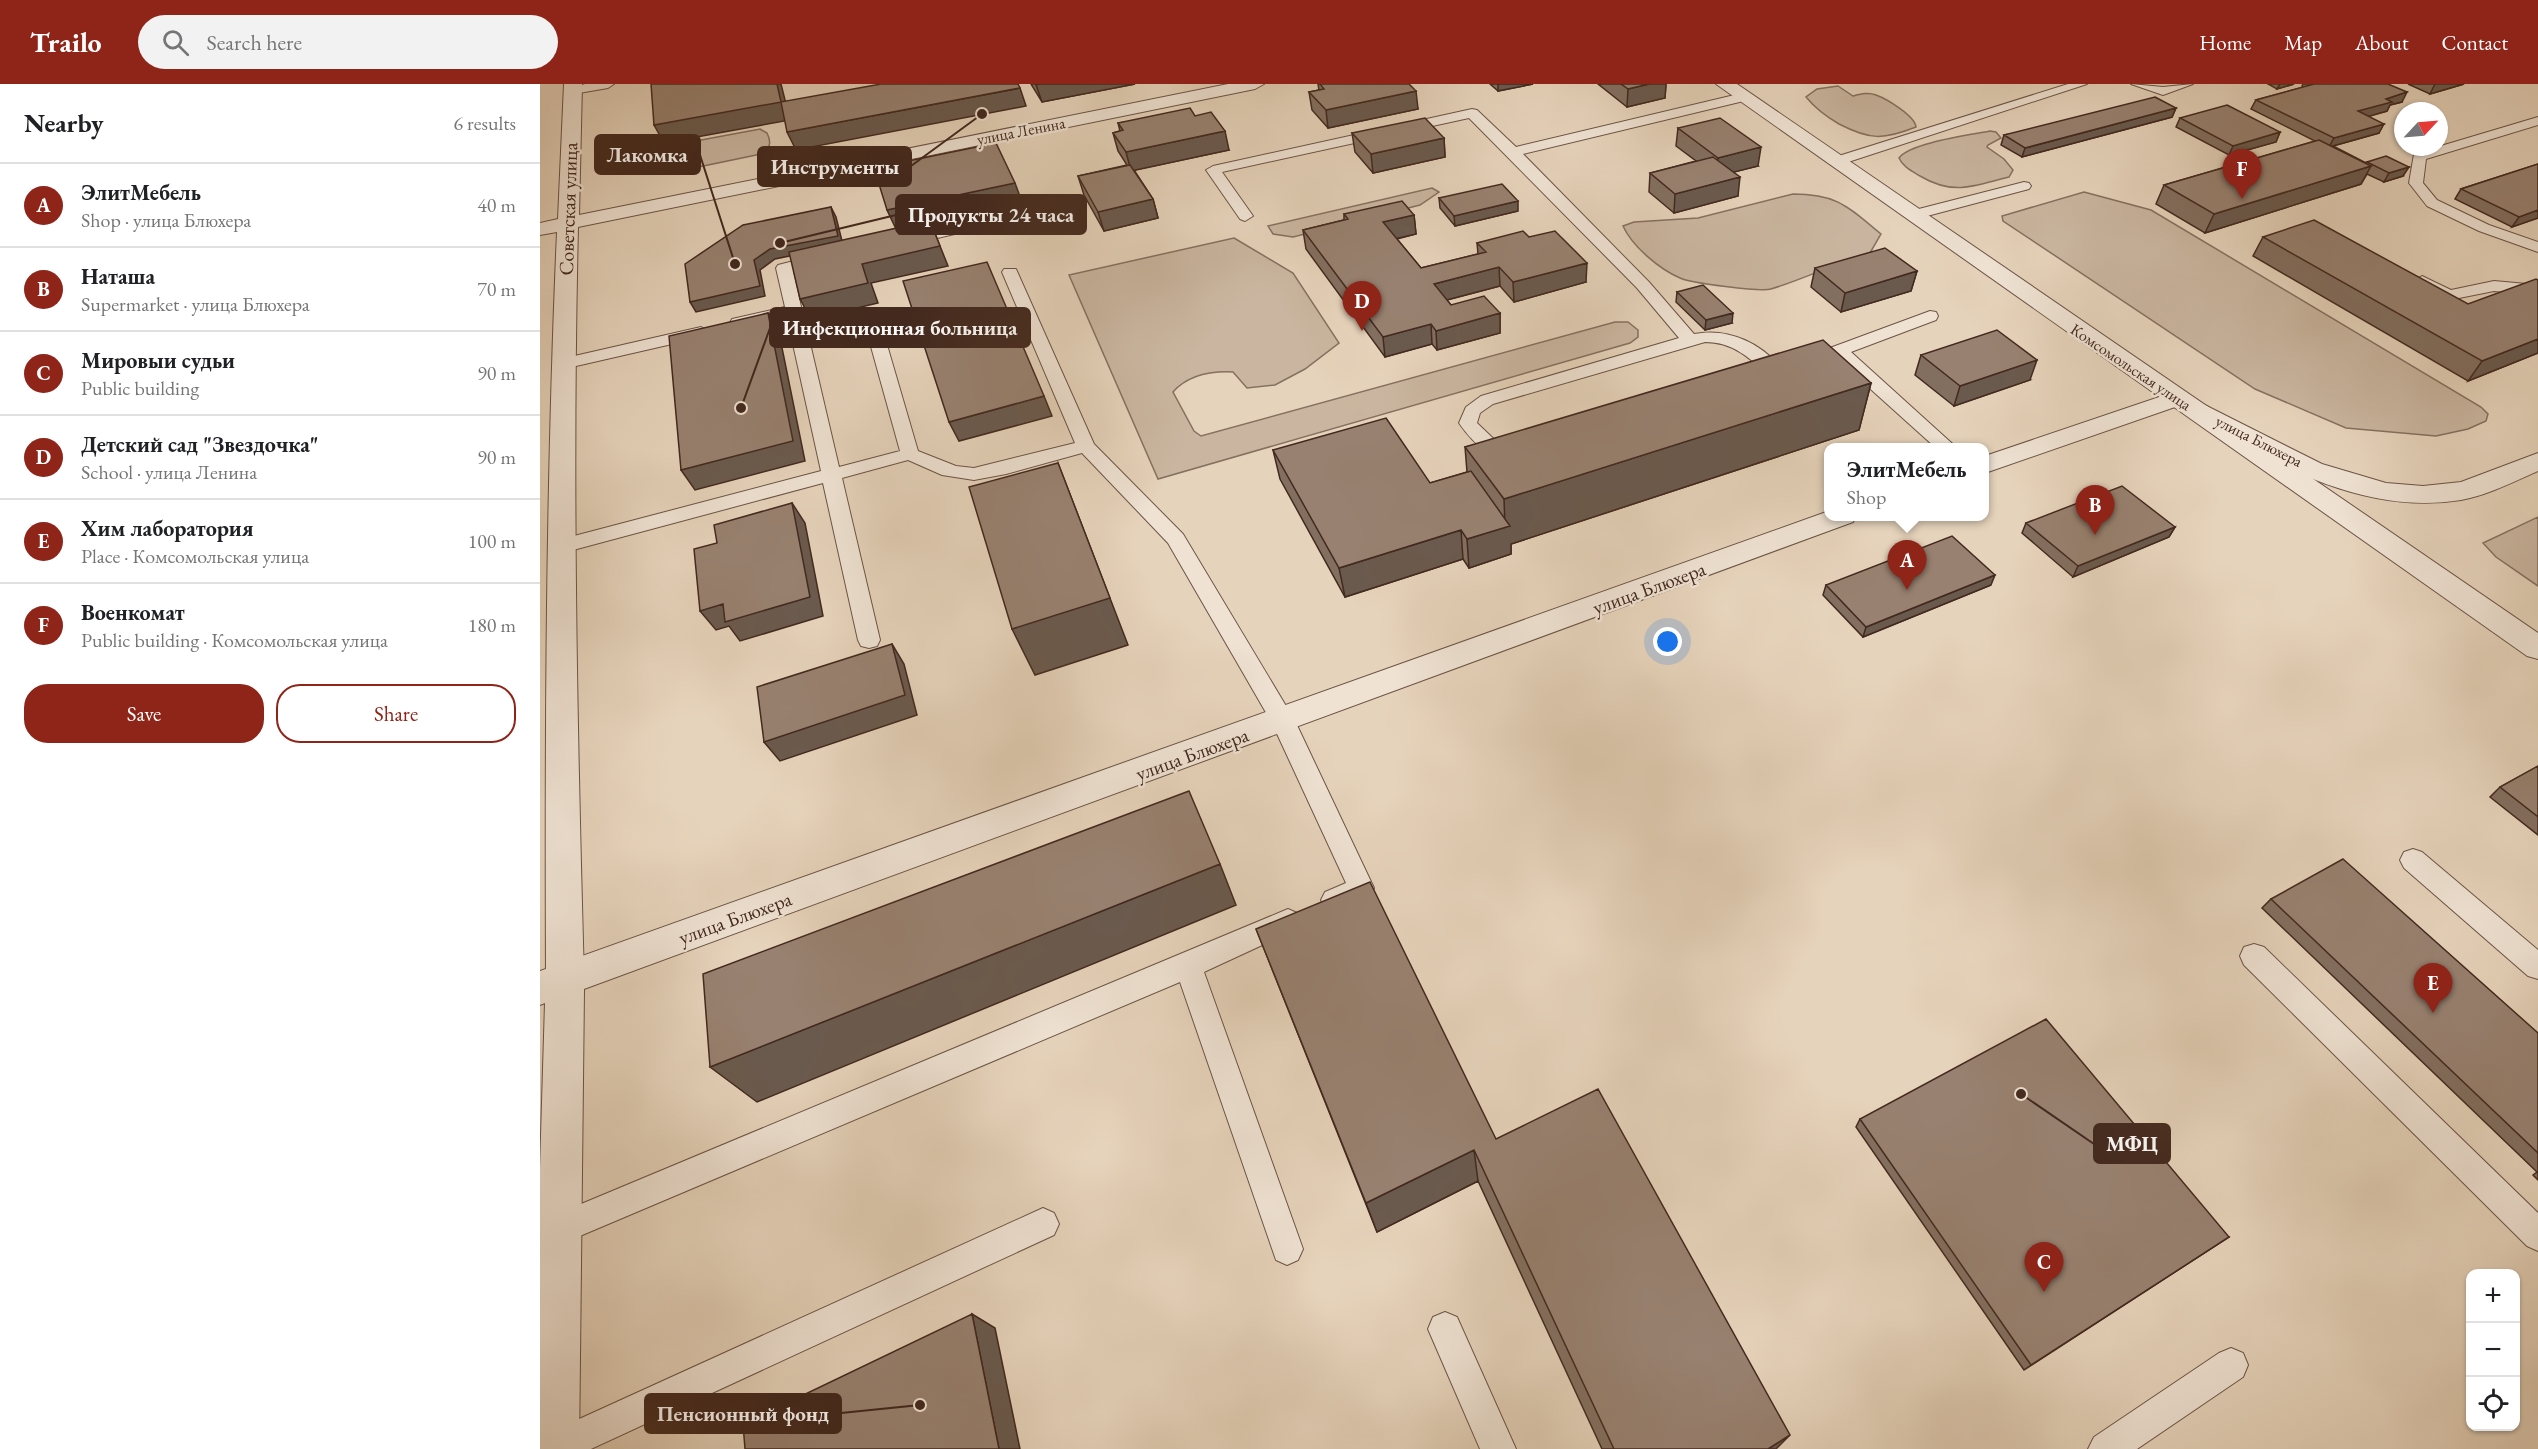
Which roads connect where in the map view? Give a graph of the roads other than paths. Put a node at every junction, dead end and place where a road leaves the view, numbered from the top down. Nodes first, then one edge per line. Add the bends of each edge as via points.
1 (608, 84) edge
2 (1255, 84) edge
3 (1725, 84) edge
4 (2081, 84) edge
5 (2136, 84) edge
6 (2187, 84) edge
7 (2063, 86) edge
8 (573, 87) edge
9 (1743, 97) junction
10 (2538, 122) edge
11 (1514, 152) junction
12 (1834, 162) junction
13 (2024, 186) dead end
14 (1036, 211) dead end
15 (1912, 215) junction
16 (1245, 216) dead end
17 (567, 224) junction
18 (540, 229) edge
19 (887, 245) edge
20 (2538, 247) edge
21 (842, 255) edge
22 (1010, 272) dead end
23 (2408, 274) edge
24 (2538, 290) edge
25 (794, 310) junction
26 (1930, 316) dead end
27 (800, 336) junction
28 (1690, 340) junction
29 (1839, 351) junction
30 (563, 364) junction
31 (1776, 373) junction
32 (1754, 380) edge
33 (2177, 398) junction
34 (1943, 443) edge
35 (1086, 446) junction
36 (1526, 453) edge
37 (910, 454) junction
38 (2538, 461) edge
39 (1989, 464) edge
40 (831, 473) junction
41 (1829, 521) edge
42 (562, 546) junction
43 (869, 640) dead end
44 (2538, 648) edge
45 (1283, 721) junction
46 (2413, 860) dead end
47 (2254, 956) dead end
48 (1188, 966) junction
49 (2538, 967) edge
50 (553, 984) edge
51 (1043, 1224) dead end
52 (561, 1227) junction
53 (2538, 1235) edge
54 (1287, 1249) dead end
55 (1445, 1329) dead end
56 (2231, 1365) dead end
57 (555, 1448) edge
58 (1497, 1449) edge
59 (2106, 1449) edge

1 - 8 lane
2 - 17 street, улица Ленина
3 - 9 street, Комсомольская улица
4 - 7 lane
5 - 6 lane via 2163,91
7 - 12 lane via 1932,133
8 - 17 street, Советская улица
9 - 11 lane
9 - 12 street, Комсомольская улица
10 - 20 lane via 2419,157 2416,183 2432,203 2484,228
11 - 16 lane via 1472,113 1213,170
11 - 28 lane via 1643,285
12 - 15 street, Комсомольская улица
13 - 15 lane
14 - 19 lane
15 - 33 street, Комсомольская улица
17 - 18 street, улица Ленина
17 - 30 street, Советская улица
21 - 25 lane via 784,268
22 - 35 lane
23 - 24 lane via 2449,296 2494,286
25 - 27 lane
25 - 30 lane
26 - 29 lane
27 - 37 lane via 872,318
27 - 40 lane
28 - 31 lane via 1705,336 1734,339
28 - 36 lane via 1487,400 1472,411 1468,423 1485,446
29 - 31 lane
29 - 34 lane
30 - 42 street, Советская улица
31 - 32 lane
33 - 38 street, улица Блюхера via 2304,465 2367,488 2408,495 2463,491
33 - 39 street
33 - 44 street, Комсомольская улица
35 - 37 lane via 966,474
35 - 45 lane via 1176,539
37 - 40 lane
40 - 42 lane
40 - 43 lane
41 - 45 street, улица Блюхера
42 - 50 street, Советская улица
45 - 48 lane via 1361,888
45 - 50 street, улица Блюхера
46 - 49 lane
47 - 53 lane
48 - 52 lane
48 - 54 lane
50 - 52 street, Советская улица
51 - 57 lane
52 - 57 street, Советская улица
55 - 58 lane
56 - 59 lane

